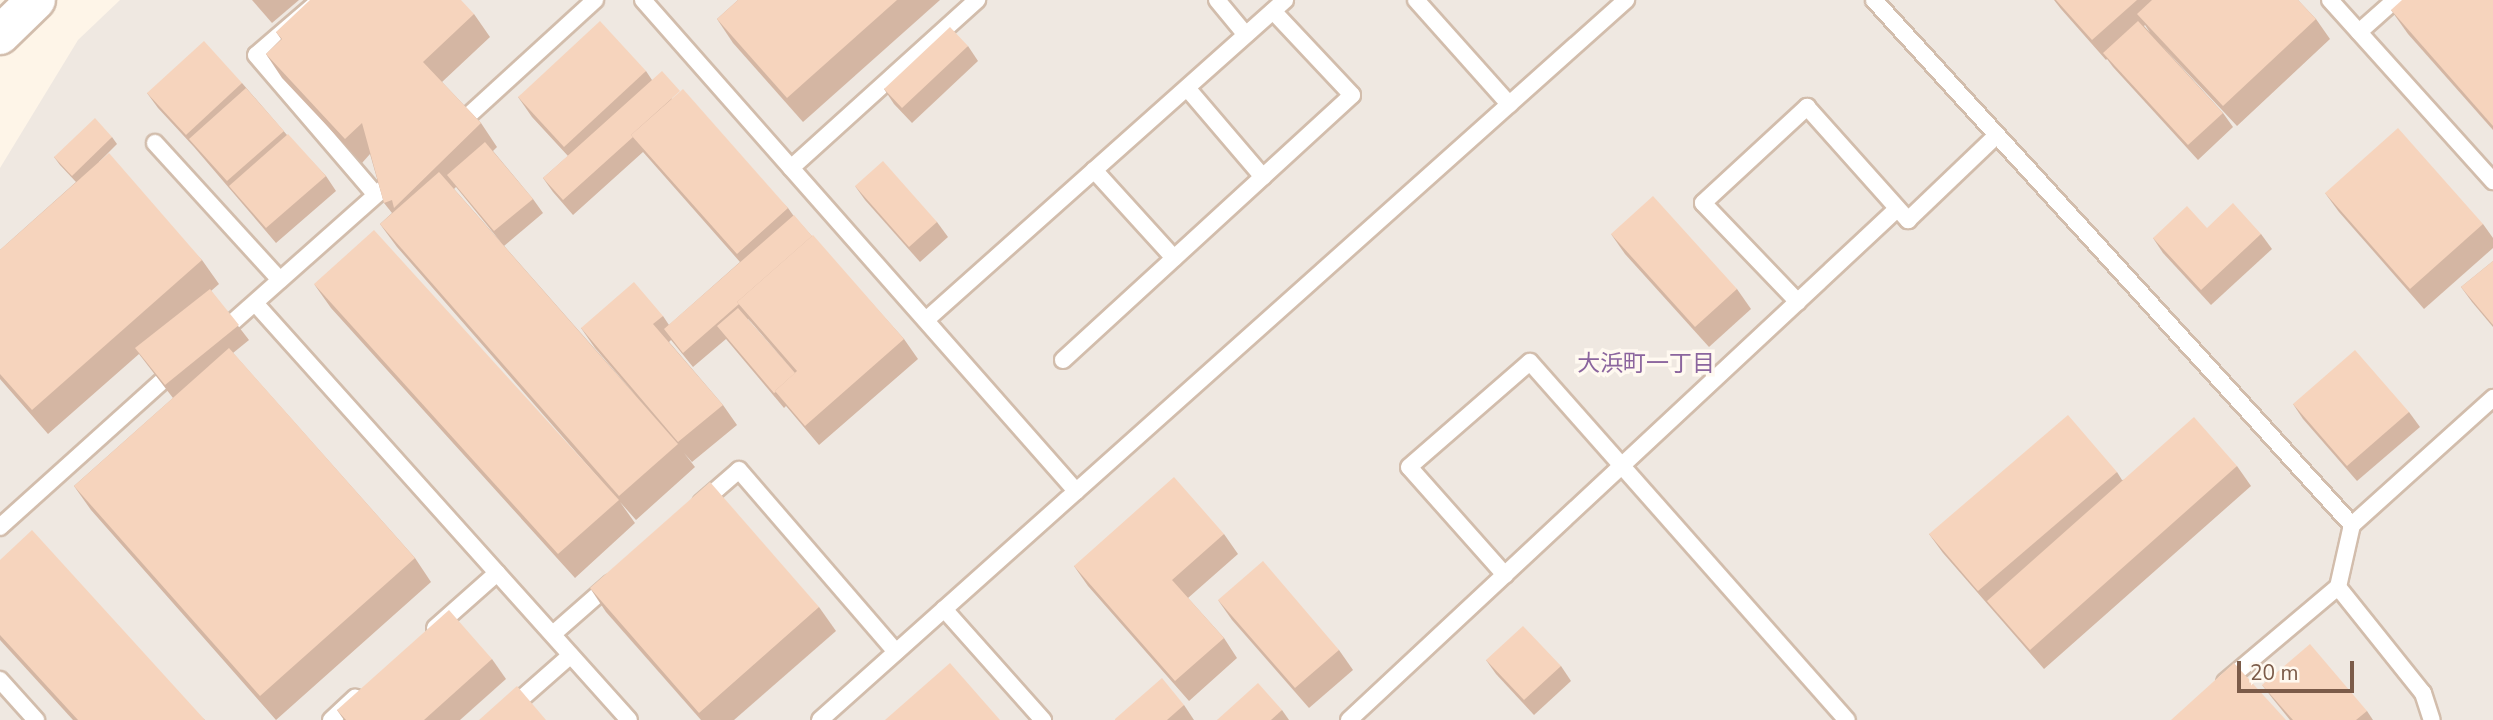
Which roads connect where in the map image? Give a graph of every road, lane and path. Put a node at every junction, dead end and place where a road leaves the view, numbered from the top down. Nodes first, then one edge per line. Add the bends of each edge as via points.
1 (36, 0) edge
2 (320, 0) edge
3 (595, 0) edge
4 (643, 0) edge
5 (977, 0) edge
6 (1217, 0) edge
7 (1416, 0) edge
8 (1626, 0) edge
9 (1874, 0) edge
10 (2330, 0) edge
11 (2395, 0) edge
12 (1279, 5) edge
13 (2359, 32) junction
14 (0, 35) edge
15 (1246, 35) junction
16 (1187, 88) junction
17 (1509, 104) junction
18 (468, 116) edge
19 (1997, 135) junction
20 (155, 143) dead end
21 (791, 168) junction
22 (1094, 170) junction
23 (1263, 177) junction
24 (2493, 181) edge
25 (1897, 209) junction
26 (1174, 258) junction
27 (280, 280) junction
28 (1798, 302) junction
29 (255, 303) junction
30 (926, 320) junction
31 (234, 321) edge
32 (1063, 360) dead end
33 (161, 382) edge
34 (2493, 398) edge
35 (1620, 467) junction
36 (1076, 491) junction
37 (687, 516) edge
38 (2352, 526) junction
39 (0, 527) edge
40 (625, 570) edge
41 (497, 573) junction
42 (1505, 575) junction
43 (2338, 587) junction
44 (944, 609) junction
45 (553, 634) junction
46 (424, 637) edge
47 (896, 652) junction
48 (571, 655) junction
49 (0, 680) edge
50 (373, 683) edge
51 (2211, 694) edge
52 (36, 720) edge
53 (331, 720) edge
54 (497, 720) edge
55 (629, 720) edge
56 (820, 720) edge
57 (1043, 720) edge
58 (1349, 720) edge
59 (1847, 720) edge
60 (2432, 720) edge

1 - 14 main road
2 - 27 lane via 256,55 382,190
3 - 18 lane
4 - 21 lane
5 - 21 lane
6 - 15 lane
7 - 17 lane
8 - 17 lane
9 - 19 lane
10 - 13 lane
11 - 13 lane
12 - 15 lane
12 - 23 lane via 1352,95
13 - 24 lane
15 - 16 lane
16 - 22 lane
16 - 23 lane
17 - 36 lane
19 - 25 lane via 1908,220
19 - 38 lane
20 - 27 lane
21 - 30 lane
22 - 26 lane
22 - 30 lane
23 - 26 lane
25 - 28 lane
25 - 28 lane via 1807,107 1721,186 1703,203
26 - 32 lane
27 - 29 lane
28 - 35 lane
29 - 31 lane
29 - 41 lane
30 - 36 lane
33 - 39 lane
34 - 38 lane
35 - 42 lane
35 - 42 lane via 1530,362 1409,467
35 - 59 lane
36 - 44 lane
37 - 47 lane via 739,470
38 - 43 lane
40 - 45 lane
41 - 45 lane
41 - 46 lane
42 - 58 lane
43 - 51 lane
43 - 60 lane via 2423,693
44 - 47 lane
44 - 57 lane
45 - 48 lane
47 - 56 lane
48 - 54 lane
48 - 55 lane
49 - 52 lane
50 - 53 lane

